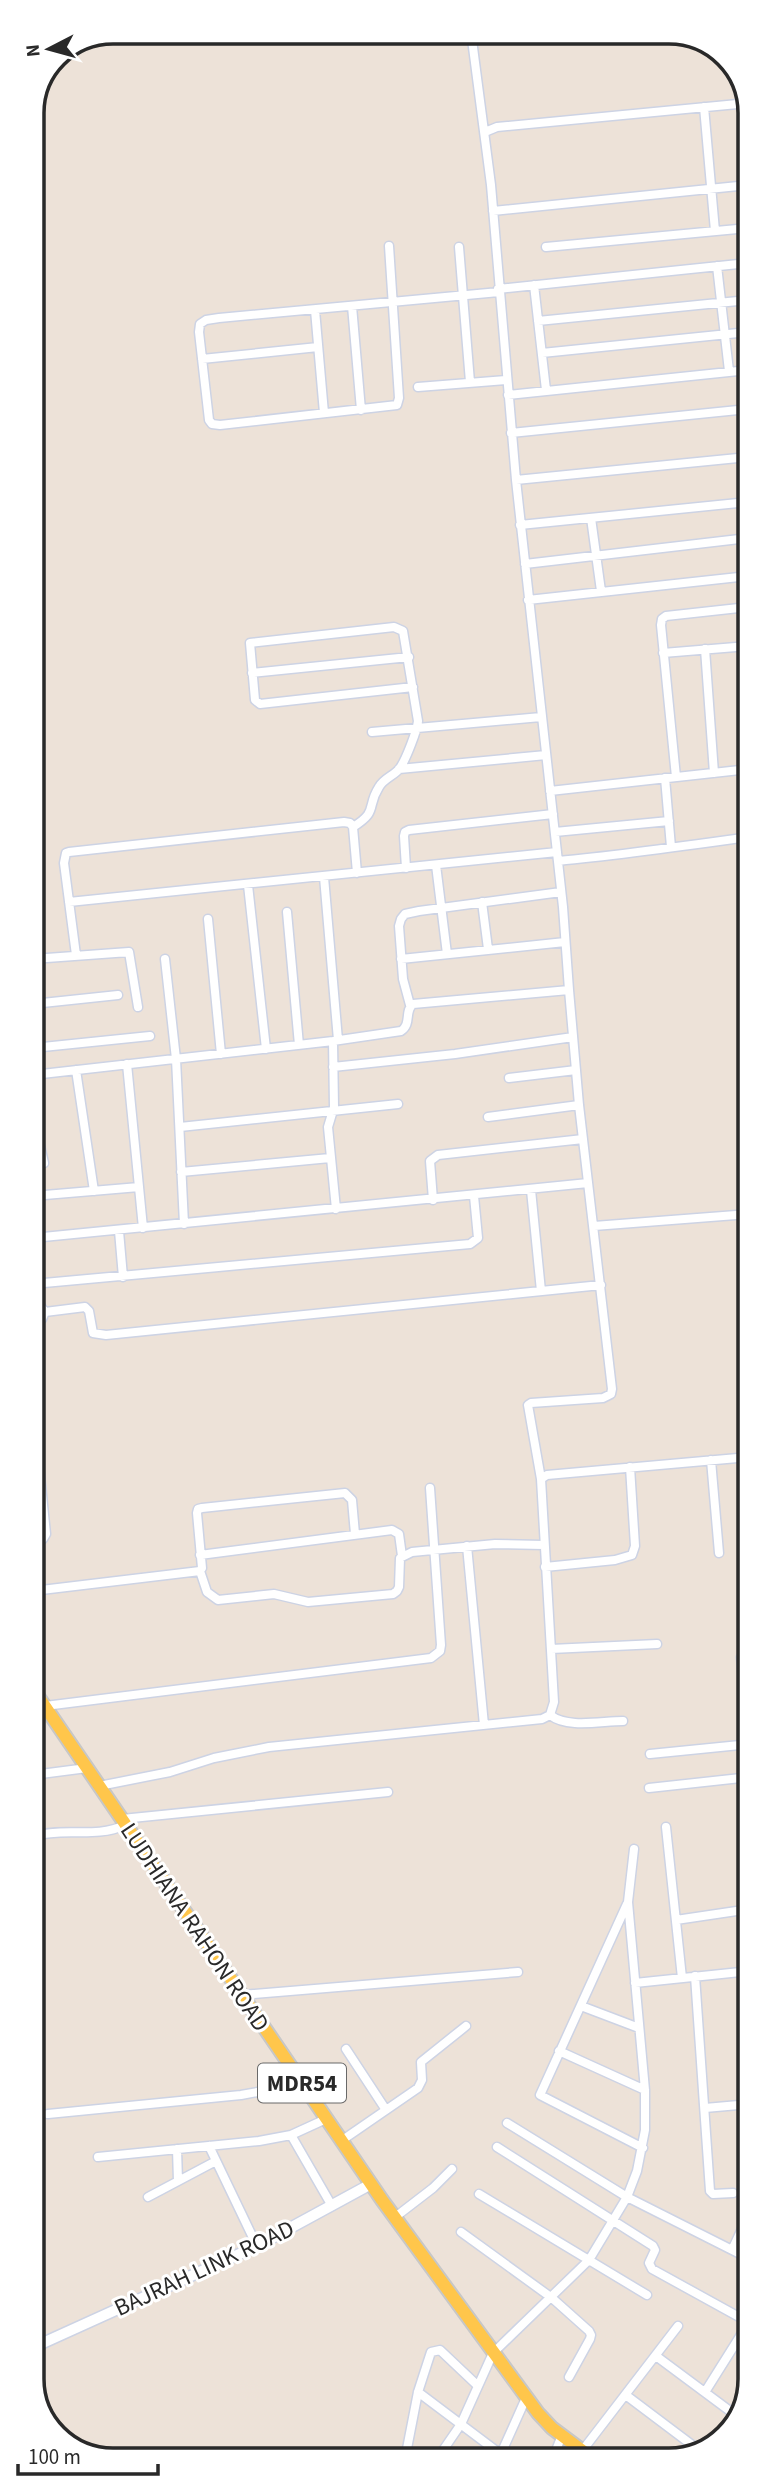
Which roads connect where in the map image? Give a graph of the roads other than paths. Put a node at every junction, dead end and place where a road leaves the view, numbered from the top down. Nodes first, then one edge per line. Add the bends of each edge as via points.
1 (473, 44) edge
2 (738, 104) edge
3 (704, 107) junction
4 (485, 132) junction
5 (738, 186) edge
6 (711, 189) junction
7 (493, 211) junction
8 (738, 229) edge
9 (715, 231) junction
10 (389, 246) dead end
11 (459, 247) dead end
12 (546, 247) dead end
13 (738, 264) edge
14 (717, 266) junction
15 (534, 285) junction
16 (498, 291) junction
17 (462, 295) junction
18 (738, 301) edge
19 (392, 302) junction
20 (721, 303) junction
21 (352, 306) junction
22 (315, 310) junction
23 (538, 321) junction
24 (738, 333) edge
25 (725, 334) junction
26 (318, 347) junction
27 (542, 353) junction
28 (202, 359) junction
29 (729, 371) junction
30 (738, 371) edge
31 (506, 380) junction
32 (470, 382) junction
33 (418, 387) dead end
34 (546, 390) junction
35 (508, 395) junction
36 (361, 410) junction
37 (738, 410) edge
38 (324, 413) junction
39 (511, 433) junction
40 (738, 458) edge
41 (516, 480) junction
42 (738, 503) edge
43 (591, 518) junction
44 (520, 525) junction
45 (738, 539) edge
46 (596, 555) junction
47 (525, 564) junction
48 (738, 577) edge
49 (601, 592) junction
50 (528, 600) junction
51 (738, 608) edge
52 (738, 647) edge
53 (705, 649) junction
54 (663, 653) junction
55 (409, 657) junction
56 (252, 673) junction
57 (413, 687) junction
58 (541, 717) junction
59 (417, 728) junction
60 (372, 732) dead end
61 (546, 755) junction
62 (399, 769) junction
63 (738, 770) edge
64 (714, 773) junction
65 (676, 777) junction
66 (665, 778) junction
67 (550, 791) junction
68 (553, 814) junction
69 (669, 821) junction
70 (353, 827) junction
71 (555, 832) junction
72 (738, 838) edge
73 (671, 847) junction
74 (557, 857) junction
75 (436, 865) junction
76 (406, 868) junction
77 (357, 873) junction
78 (324, 877) junction
79 (248, 885) junction
80 (561, 892) junction
81 (69, 902) junction
82 (482, 902) junction
83 (441, 907) junction
84 (286, 912) dead end
85 (208, 919) dead end
86 (565, 942) junction
87 (488, 949) junction
88 (447, 954) junction
89 (76, 955) junction
90 (44, 958) edge
91 (165, 959) dead end
92 (401, 959) junction
93 (569, 990) junction
94 (118, 995) dead end
95 (44, 1003) edge
96 (410, 1005) junction
97 (138, 1007) dead end
98 (150, 1036) dead end
99 (573, 1037) junction
100 (336, 1041) junction
101 (299, 1045) junction
102 (44, 1047) edge
103 (266, 1049) junction
104 (221, 1054) junction
105 (176, 1059) junction
106 (127, 1064) junction
107 (334, 1067) junction
108 (76, 1070) junction
109 (576, 1070) junction
110 (44, 1074) edge
111 (509, 1078) dead end
112 (398, 1104) dead end
113 (579, 1105) junction
114 (332, 1111) junction
115 (488, 1117) dead end
116 (180, 1127) junction
117 (583, 1139) junction
118 (330, 1158) junction
119 (181, 1172) junction
120 (589, 1183) junction
121 (139, 1187) junction
122 (531, 1190) junction
123 (94, 1191) junction
124 (44, 1195) edge
125 (474, 1196) junction
126 (433, 1200) junction
127 (336, 1209) junction
128 (738, 1215) edge
129 (184, 1224) junction
130 (594, 1226) junction
131 (143, 1228) junction
132 (119, 1230) junction
133 (44, 1237) edge
134 (124, 1277) junction
135 (44, 1283) edge
136 (601, 1285) junction
137 (541, 1291) junction
138 (45, 1311) edge
139 (738, 1458) edge
140 (711, 1460) junction
141 (630, 1467) junction
142 (541, 1479) junction
143 (430, 1488) dead end
144 (44, 1515) edge
145 (355, 1534) junction
146 (44, 1537) edge
147 (544, 1545) junction
148 (467, 1546) junction
149 (434, 1549) junction
150 (719, 1553) dead end
151 (201, 1555) junction
152 (402, 1556) junction
153 (545, 1567) junction
154 (200, 1571) junction
155 (44, 1590) edge
156 (657, 1644) dead end
157 (551, 1649) junction
158 (45, 1706) joint
159 (550, 1716) junction
160 (623, 1721) dead end
161 (484, 1725) junction
162 (738, 1745) edge
163 (650, 1754) dead end
164 (88, 1768) junction
165 (44, 1774) edge
166 (738, 1782) edge
167 (99, 1786) junction
168 (649, 1788) dead end
169 (388, 1792) dead end
170 (124, 1822) junction
171 (666, 1827) dead end
172 (44, 1834) edge
173 (634, 1849) dead end
174 (628, 1902) junction
175 (738, 1911) edge
176 (676, 1920) junction
177 (518, 1972) dead end
178 (738, 1972) edge
179 (695, 1976) junction
180 (682, 1978) junction
181 (635, 1983) junction
182 (242, 1995) junction
183 (581, 2006) junction
184 (466, 2026) dead end
185 (639, 2028) junction
186 (346, 2049) dead end
187 (559, 2050) junction
188 (299, 2079) junction
189 (645, 2090) junction
190 (738, 2105) edge
191 (705, 2108) junction
192 (386, 2110) junction
193 (48, 2114) dead end
194 (326, 2119) junction
195 (507, 2123) dead end
196 (291, 2136) junction
197 (341, 2141) junction
198 (209, 2146) junction
199 (497, 2147) dead end
200 (643, 2148) junction
201 (177, 2149) junction
202 (98, 2157) dead end
203 (216, 2161) junction
204 (452, 2169) dead end
205 (178, 2180) junction
206 (371, 2185) junction
207 (479, 2193) dead end
208 (733, 2193) dead end
209 (148, 2197) dead end
210 (627, 2197) junction
211 (332, 2206) junction
212 (394, 2218) junction
213 (612, 2222) junction
214 (461, 2232) dead end
215 (738, 2237) edge
216 (257, 2246) junction
217 (732, 2250) junction
218 (738, 2253) edge
219 (589, 2260) junction
220 (647, 2295) dead end
221 (552, 2298) junction
222 (738, 2316) edge
223 (678, 2326) dead end
224 (738, 2341) edge
225 (44, 2342) edge
226 (493, 2353) junction
227 (656, 2356) junction
228 (569, 2377) dead end
229 (477, 2385) junction
230 (418, 2392) junction
231 (705, 2392) junction
232 (627, 2396) junction
233 (526, 2398) junction
234 (730, 2411) edge
235 (461, 2424) junction
236 (562, 2435) junction
237 (691, 2444) edge
238 (407, 2448) edge
239 (445, 2448) edge
240 (491, 2448) edge
241 (506, 2448) edge
242 (557, 2448) edge
243 (579, 2448) edge
244 (591, 2448) edge

1 - 4 street
2 - 3 street
3 - 4 street via 496,127
3 - 6 street
4 - 7 street
5 - 6 street
6 - 7 street
6 - 9 street
7 - 16 street
8 - 9 street
9 - 12 street
10 - 19 street
11 - 17 street
13 - 14 street
14 - 15 street
14 - 20 street
15 - 16 street
15 - 23 street
16 - 17 street
16 - 31 street
17 - 19 street
17 - 32 street
18 - 20 street
19 - 21 street
19 - 36 street via 399,402 394,407
20 - 23 street
20 - 25 street
21 - 22 street
21 - 36 street
22 - 26 street
22 - 28 street via 206,320 199,328
23 - 27 street
24 - 25 street
25 - 27 street
25 - 29 street
26 - 28 street
26 - 38 street
27 - 34 street
28 - 38 street via 209,419 215,425
29 - 30 street
29 - 34 street
31 - 32 street
31 - 35 street
32 - 33 street
34 - 35 street
35 - 39 street
36 - 38 street
37 - 39 street
39 - 41 street
40 - 41 street
41 - 44 street
42 - 43 street
43 - 44 street
43 - 46 street
44 - 47 street
45 - 46 street
46 - 47 street
46 - 49 street
47 - 50 street
48 - 49 street
49 - 50 street
50 - 58 street
51 - 54 street via 666,616 661,625
52 - 53 street
53 - 54 street
53 - 64 street
54 - 65 street
55 - 56 street
55 - 56 street via 403,631 394,628 280,638 250,643
55 - 57 street
56 - 57 street via 255,700 260,704
57 - 59 street
58 - 59 street
58 - 61 street
59 - 60 street
59 - 62 street
61 - 62 street
61 - 67 street
62 - 70 street via 383,780 372,811
63 - 64 street
64 - 65 street
65 - 66 street
66 - 67 street
66 - 69 street
67 - 68 street
68 - 71 street
68 - 76 street via 409,830 404,836
69 - 71 street
69 - 73 street
70 - 77 street
70 - 81 street via 344,821 69,852 64,863
71 - 74 street
72 - 73 street
73 - 74 street
74 - 75 street
74 - 80 street
75 - 76 street
75 - 83 street
76 - 77 street
77 - 78 street
78 - 79 street
78 - 100 street
79 - 81 street
79 - 103 street
80 - 82 street
80 - 86 street
81 - 89 street
82 - 83 street
82 - 87 street
83 - 88 street
83 - 92 street via 405,914 401,919
84 - 101 street
85 - 104 street
86 - 87 street
86 - 93 street
87 - 88 street
88 - 92 street
89 - 90 street
89 - 97 street via 129,951
91 - 105 street
92 - 96 street
93 - 96 street
93 - 99 street
94 - 95 street
96 - 100 street via 401,1031
98 - 102 street
99 - 107 street
99 - 109 street
100 - 101 street
100 - 107 street
101 - 103 street
103 - 104 street
104 - 105 street
105 - 106 street
105 - 116 street
106 - 108 street
106 - 121 street
107 - 114 street
108 - 110 street
108 - 123 street
109 - 111 street
109 - 113 street
112 - 114 street
113 - 115 street
113 - 117 street
114 - 116 street
114 - 118 street
116 - 119 street
117 - 120 street
117 - 126 street via 438,1155 430,1161
118 - 119 street
118 - 127 street
119 - 129 street
120 - 122 street
120 - 130 street
121 - 123 street
121 - 131 street
122 - 125 street
122 - 137 street
123 - 124 street
125 - 126 street
125 - 134 street via 478,1238 470,1244
126 - 127 street
127 - 129 street
128 - 130 street
129 - 131 street
130 - 136 street
131 - 132 street
132 - 133 street
132 - 134 street
134 - 135 street
136 - 137 street
136 - 142 street via 611,1394 528,1405
137 - 138 street via 106,1335 93,1333 85,1307
139 - 140 street
140 - 141 street
140 - 150 street
141 - 142 street
141 - 153 street via 632,1555
142 - 147 street
143 - 149 street
144 - 146 street
145 - 151 street
145 - 151 street via 352,1500 345,1493 202,1508 197,1513
145 - 152 street via 396,1530
147 - 148 street
147 - 153 street
148 - 149 street
148 - 161 street
149 - 152 street
149 - 158 street via 441,1645 431,1658
151 - 154 street
152 - 154 street via 397,1591 308,1602 274,1594 218,1600 207,1592
153 - 157 street
154 - 155 street
156 - 157 street
157 - 159 street via 554,1702
158 - 164 main road, LUDHIANA RAHON ROAD / MDR54
159 - 160 street via 569,1723
159 - 161 street
161 - 167 street via 269,1747
162 - 163 street
164 - 165 street
164 - 167 main road, LUDHIANA RAHON ROAD / MDR54
166 - 168 street
167 - 170 main road, LUDHIANA RAHON ROAD / MDR54
169 - 170 street
170 - 172 street via 102,1833
170 - 182 main road, LUDHIANA RAHON ROAD / MDR54
171 - 176 street
173 - 174 street
174 - 181 street
174 - 183 street
175 - 176 street
176 - 180 street
177 - 182 street
178 - 179 street
179 - 180 street
179 - 191 street
180 - 181 street
181 - 185 street
182 - 188 main road, LUDHIANA RAHON ROAD / MDR54
183 - 185 street
183 - 187 street
184 - 192 street via 421,2062 421,2085
185 - 189 street
186 - 192 street
187 - 189 street
187 - 200 street via 540,2095
188 - 193 street via 241,2095
188 - 194 main road, LUDHIANA RAHON ROAD / MDR54
189 - 200 street
190 - 191 street
191 - 208 street via 710,2191
192 - 197 street
194 - 196 street
194 - 197 main road, LUDHIANA RAHON ROAD / MDR54
195 - 210 street
196 - 198 street
196 - 211 street
197 - 206 main road, LUDHIANA RAHON ROAD / MDR54
198 - 201 street
198 - 203 street
199 - 213 street
200 - 210 street
201 - 202 street
201 - 205 street
203 - 205 street
203 - 216 street
204 - 212 street
205 - 209 street
206 - 211 street, BAJRAH LINK ROAD
206 - 212 main road, LUDHIANA RAHON ROAD / MDR54
207 - 219 street
210 - 213 street
210 - 217 street
211 - 216 street, BAJRAH LINK ROAD
212 - 226 main road, LUDHIANA RAHON ROAD / MDR54
213 - 219 street
213 - 222 street via 653,2246 652,2269
214 - 221 street
215 - 217 street
216 - 225 street, BAJRAH LINK ROAD
217 - 218 street
219 - 220 street
219 - 221 street
221 - 226 street
221 - 228 street via 592,2335
223 - 227 street
224 - 231 street
226 - 229 street
226 - 233 main road, LUDHIANA RAHON ROAD / MDR54
227 - 231 street
227 - 232 street
229 - 230 street via 435,2350
229 - 235 street
230 - 235 street
230 - 238 street
231 - 234 street
232 - 237 street
232 - 244 street
233 - 236 main road, LUDHIANA RAHON ROAD / MDR54
233 - 241 street
235 - 239 street
235 - 240 street
236 - 242 street
236 - 243 main road, LUDHIANA RAHON ROAD / MDR54

